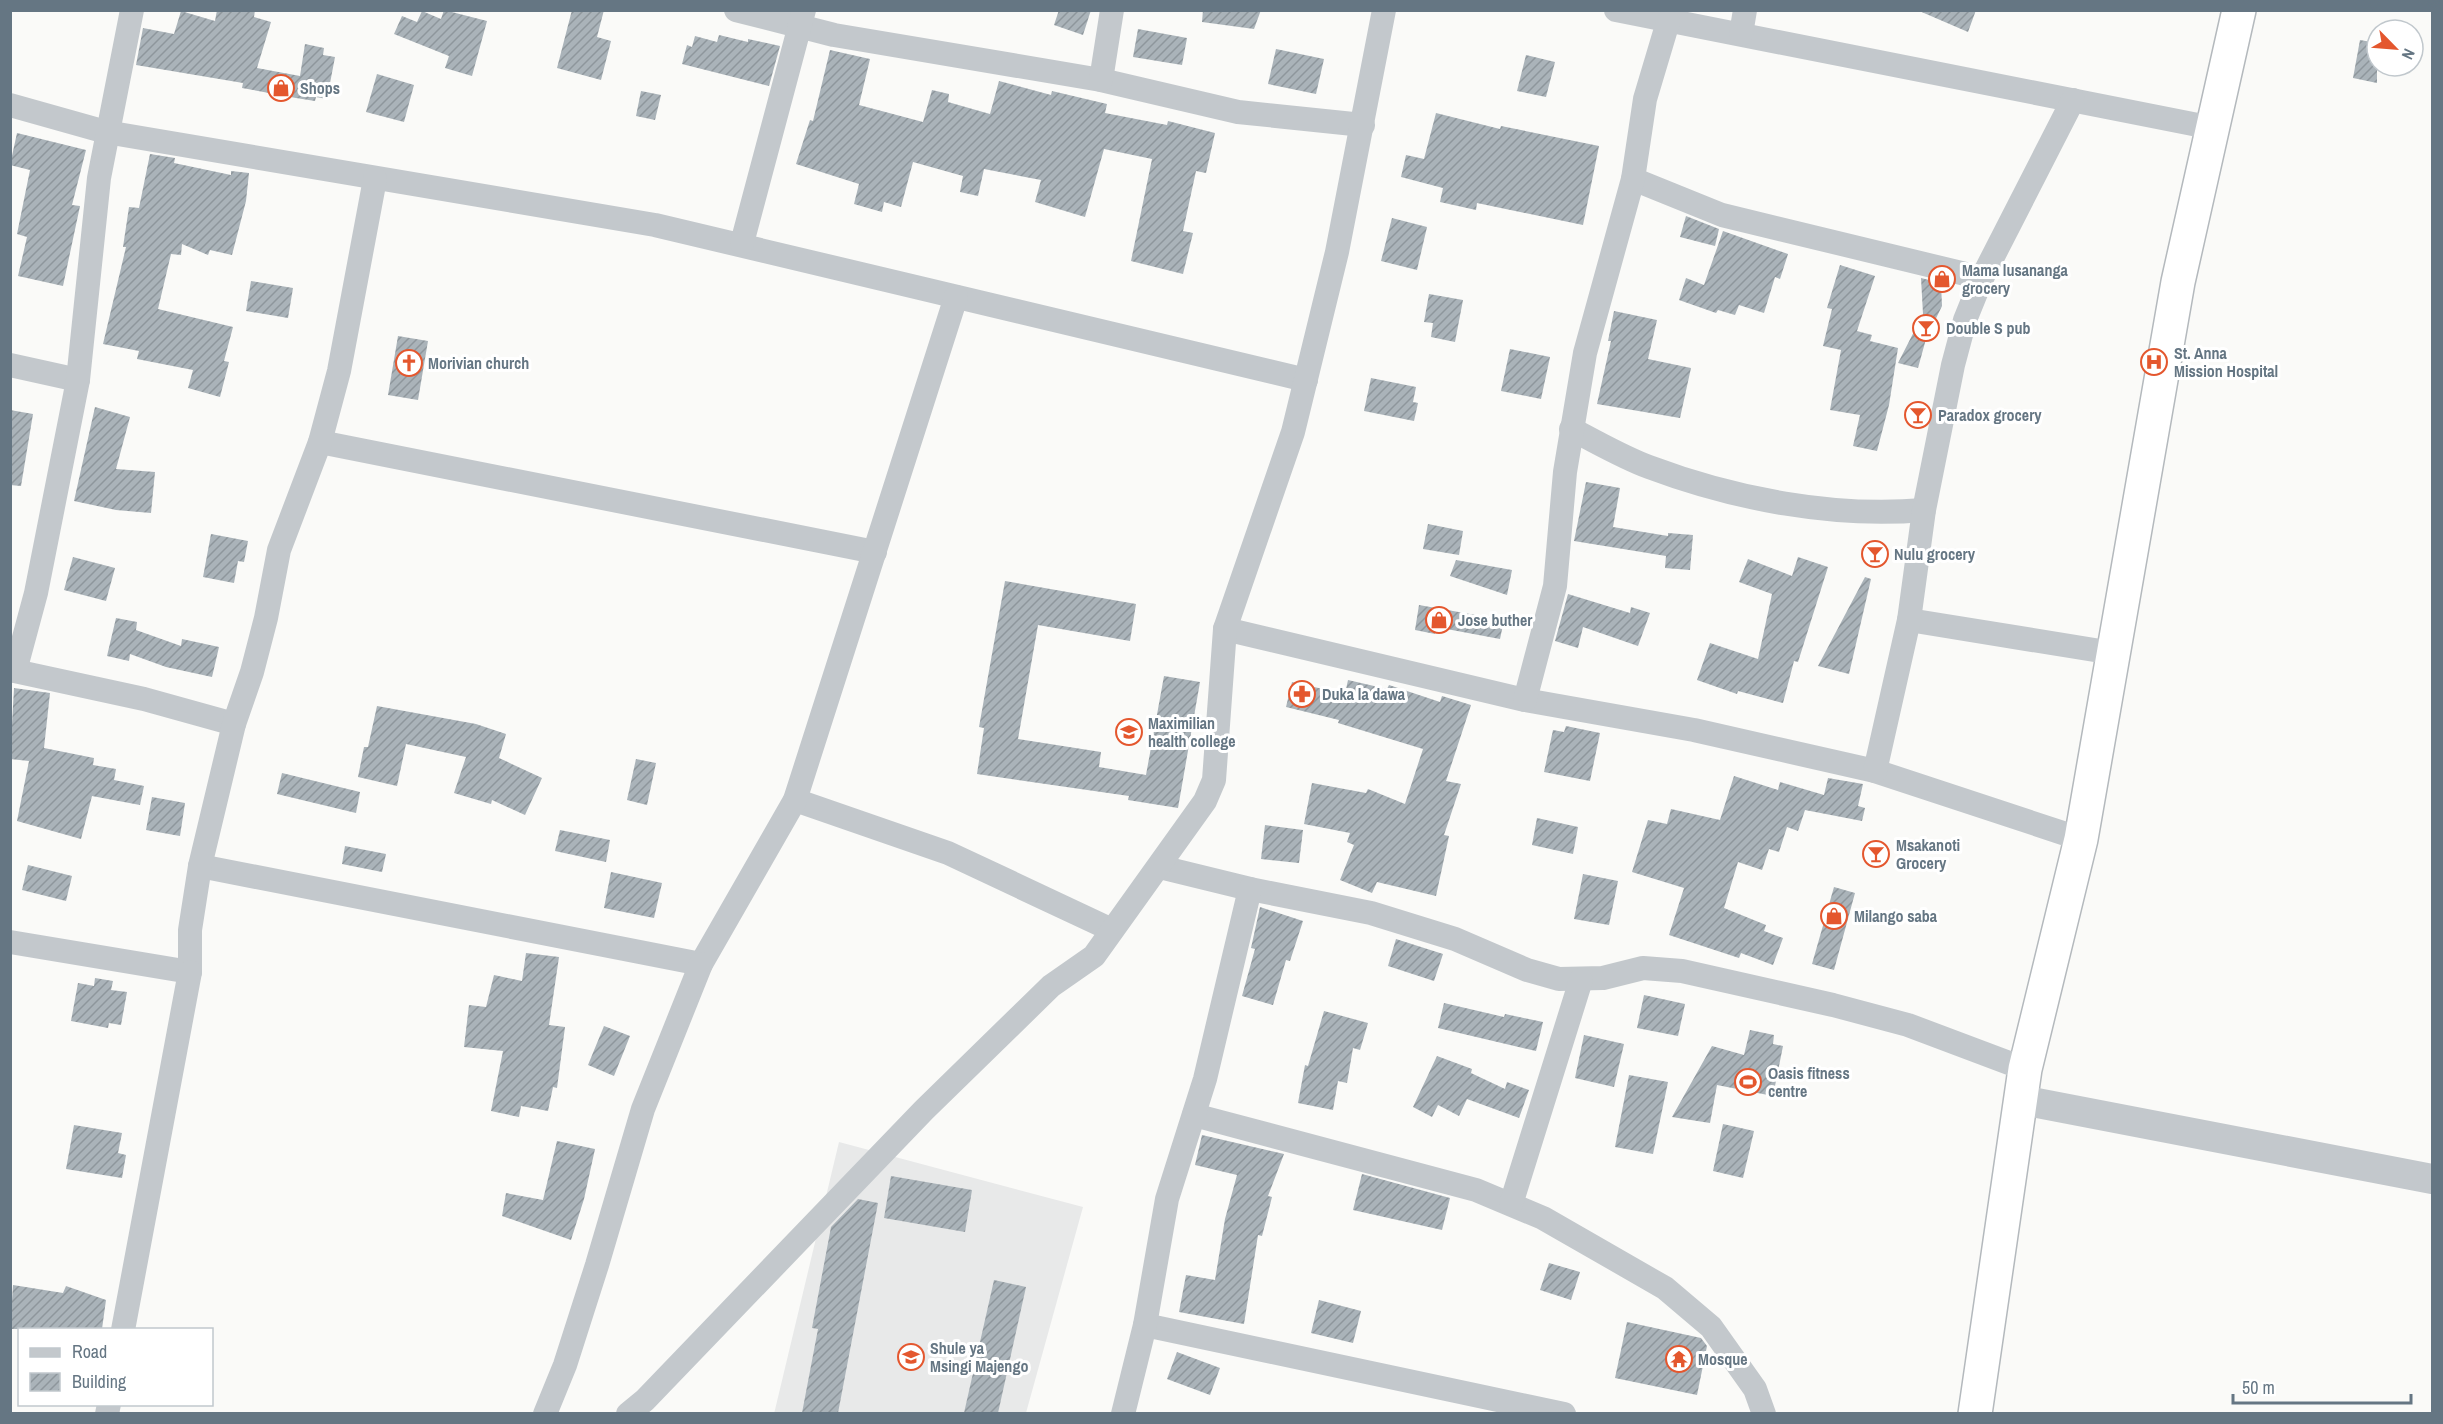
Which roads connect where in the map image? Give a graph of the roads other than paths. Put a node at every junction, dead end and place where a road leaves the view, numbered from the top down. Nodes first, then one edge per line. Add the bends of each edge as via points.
1 (132, 10) edge
2 (736, 10) edge
3 (1112, 10) edge
4 (1384, 10) edge
5 (1616, 10) edge
6 (1745, 10) edge
7 (2239, 10) edge
8 (802, 19) edge
9 (1668, 22) junction
10 (1741, 34) junction
11 (1101, 80) junction
12 (2073, 100) junction
13 (10, 105) edge
14 (1363, 125) junction
15 (2213, 128) junction
16 (106, 132) junction
17 (375, 179) junction
18 (1633, 179) junction
19 (742, 243) junction
20 (1982, 278) junction
21 (956, 297) junction
22 (10, 365) edge
23 (78, 380) junction
24 (1306, 380) junction
25 (1571, 429) junction
26 (320, 442) junction
27 (1924, 510) junction
28 (874, 552) junction
29 (1909, 621) junction
30 (1225, 629) junction
31 (2113, 653) junction
32 (13, 670) edge
33 (1526, 700) junction
34 (234, 724) junction
35 (1875, 771) junction
36 (795, 800) junction
37 (2081, 839) junction
38 (200, 866) junction
39 (1160, 867) junction
40 (1250, 889) junction
41 (1112, 930) junction
42 (10, 942) edge
43 (701, 964) junction
44 (190, 972) junction
45 (1581, 980) junction
46 (2023, 1084) junction
47 (1194, 1115) junction
48 (2433, 1179) edge
49 (1511, 1204) junction
50 (1145, 1325) junction
51 (123, 1328) edge
52 (545, 1413) edge
53 (628, 1413) edge
54 (1123, 1413) edge
55 (1564, 1413) edge
56 (1764, 1413) edge
57 (1976, 1413) edge

1 - 16 street
2 - 8 street
3 - 11 street
4 - 14 street
5 - 9 street
6 - 10 street
7 - 15 highway
8 - 11 street via 834,35
8 - 19 street
9 - 10 street
9 - 18 street via 1645,99
10 - 12 street
11 - 14 street via 1238,112
12 - 15 street
12 - 20 street
13 - 16 street
14 - 24 street
15 - 31 highway via 2178,282
16 - 17 street
16 - 23 street
17 - 19 street
17 - 26 street via 339,371
18 - 20 street via 1722,215
18 - 25 street via 1585,352
19 - 21 street
20 - 27 street via 1953,365
21 - 24 street
21 - 28 street
22 - 23 street
23 - 32 street via 38,581
24 - 30 street via 1280,473
25 - 27 street via 1648,467 1705,486 1819,507 1868,512
25 - 33 street via 1555,586
26 - 28 street
26 - 34 street via 279,550 266,618
27 - 29 street
28 - 36 street
29 - 31 street
29 - 35 street
30 - 33 street
30 - 39 street via 1214,780 1205,801
31 - 37 highway
32 - 34 street
33 - 35 street via 1694,730
34 - 38 street
35 - 37 street
36 - 41 street via 948,853
36 - 43 street
37 - 46 highway
38 - 43 street
38 - 44 street via 190,930
39 - 40 street
39 - 41 street
40 - 45 street via 1371,913 1455,939 1527,970 1559,979
40 - 47 street
41 - 53 street via 1094,956 1051,986 932,1102 645,1400
42 - 44 street
43 - 52 street via 643,1109 594,1276
44 - 51 street
45 - 46 street via 1643,968 1683,971 1833,1005 1908,1025
45 - 49 street
46 - 48 street
46 - 57 highway
47 - 49 street via 1476,1190
47 - 50 street via 1167,1198
49 - 56 street via 1544,1218 1665,1288 1711,1327 1755,1389
50 - 54 street
50 - 55 street

